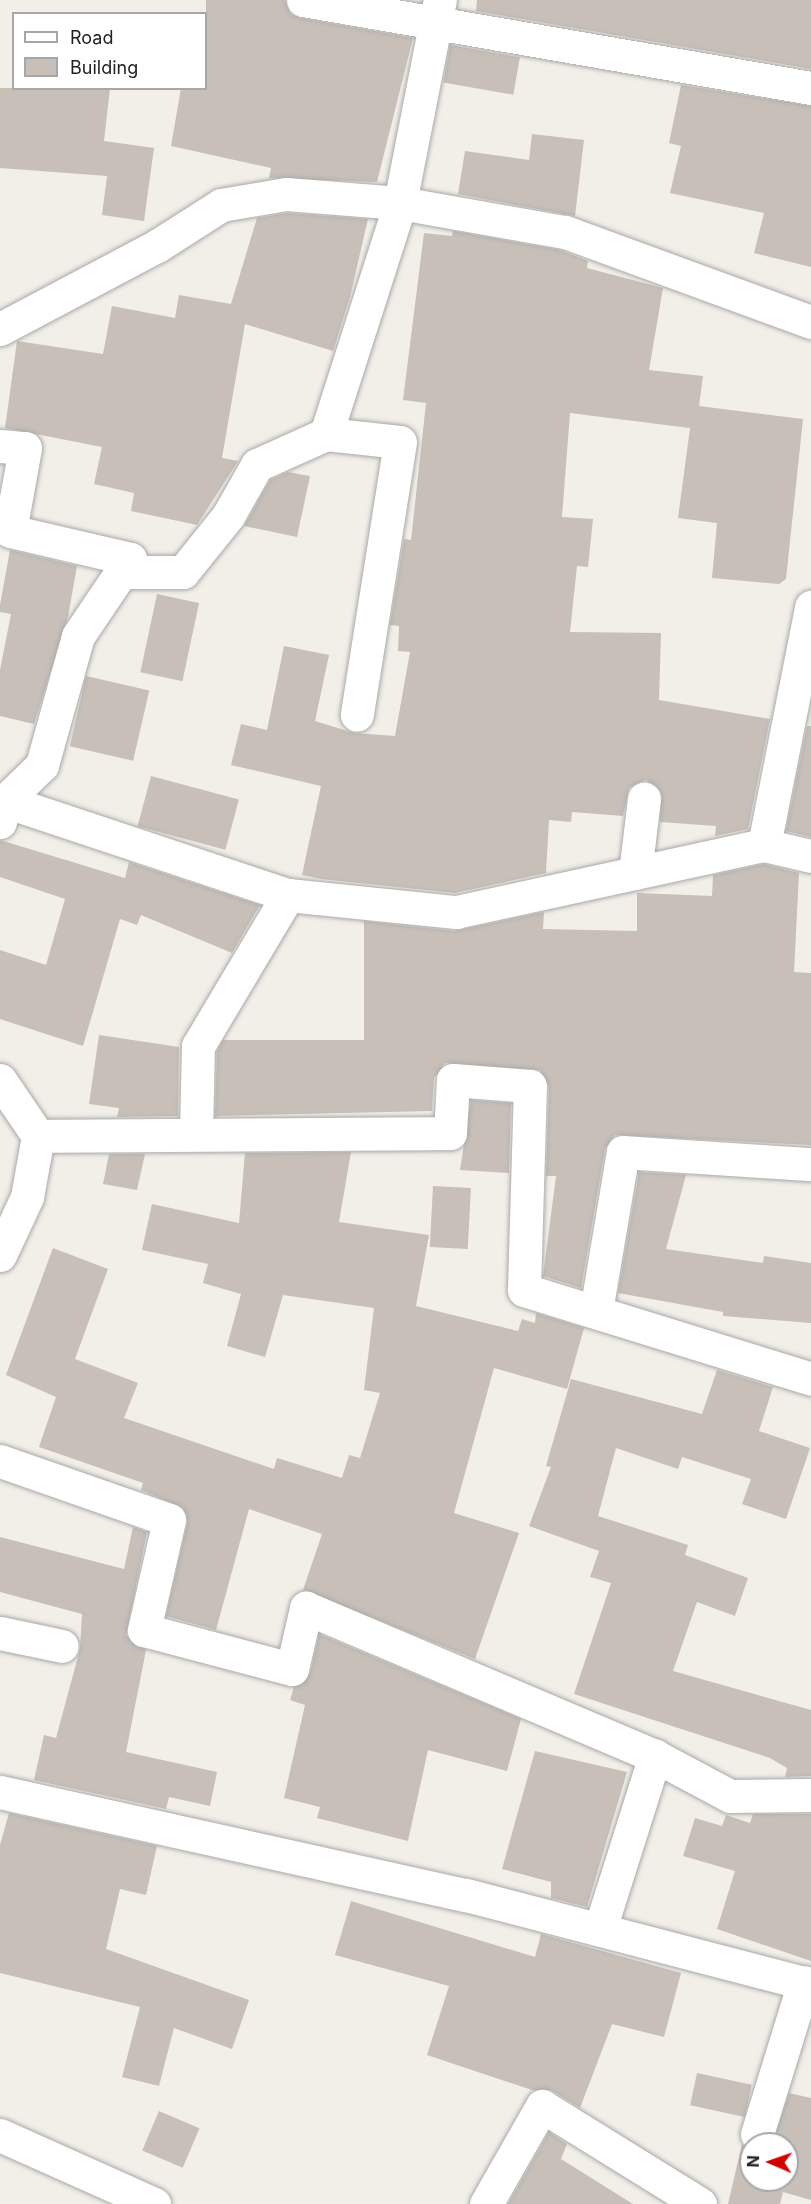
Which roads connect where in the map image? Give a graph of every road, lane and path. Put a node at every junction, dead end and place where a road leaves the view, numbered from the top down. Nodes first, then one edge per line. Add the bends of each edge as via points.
1 (303, 0) edge
2 (438, 10) edge
3 (811, 88) edge
4 (400, 204) junction
5 (811, 322) edge
6 (0, 329) edge
7 (326, 434) junction
8 (0, 446) edge
9 (130, 560) junction
10 (811, 607) edge
11 (804, 676) edge
12 (357, 715) dead end
13 (644, 799) dead end
14 (2, 811) edge
15 (764, 846) junction
16 (811, 856) edge
17 (635, 873) junction
18 (288, 895) junction
19 (0, 1080) edge
20 (196, 1131) junction
21 (38, 1136) junction
22 (811, 1164) edge
23 (0, 1255) edge
24 (596, 1311) junction
25 (811, 1379) edge
26 (0, 1461) edge
27 (0, 1633) edge
28 (62, 1647) dead end
29 (655, 1756) junction
30 (0, 1792) edge
31 (811, 1796) edge
32 (600, 1929) junction
33 (807, 1984) edge
34 (758, 2132) edge
35 (0, 2135) edge
36 (154, 2204) edge
37 (486, 2204) edge
38 (700, 2204) edge

1 - 2 street
2 - 3 street
2 - 4 street
4 - 5 street via 565,232
4 - 6 street via 286,194 221,205 157,246
4 - 7 street
7 - 9 street via 257,465 228,516 183,572 129,572
7 - 12 street via 400,442
8 - 9 street via 25,448 10,531
9 - 14 street via 78,636 42,765
10 - 11 street
11 - 15 street
13 - 17 street
14 - 18 street
15 - 16 street
15 - 17 street
17 - 18 street via 456,912
18 - 20 street via 198,1046
19 - 21 street
20 - 21 street
20 - 24 street via 450,1133 453,1080 530,1086 524,1290
21 - 23 street via 27,1197
22 - 24 street via 623,1152
24 - 25 street
26 - 29 street via 169,1520 144,1630 292,1669 306,1608
27 - 28 street
29 - 31 street via 730,1796
29 - 32 street
30 - 32 street
32 - 33 street
33 - 34 street
35 - 36 street
37 - 38 street via 542,2106

